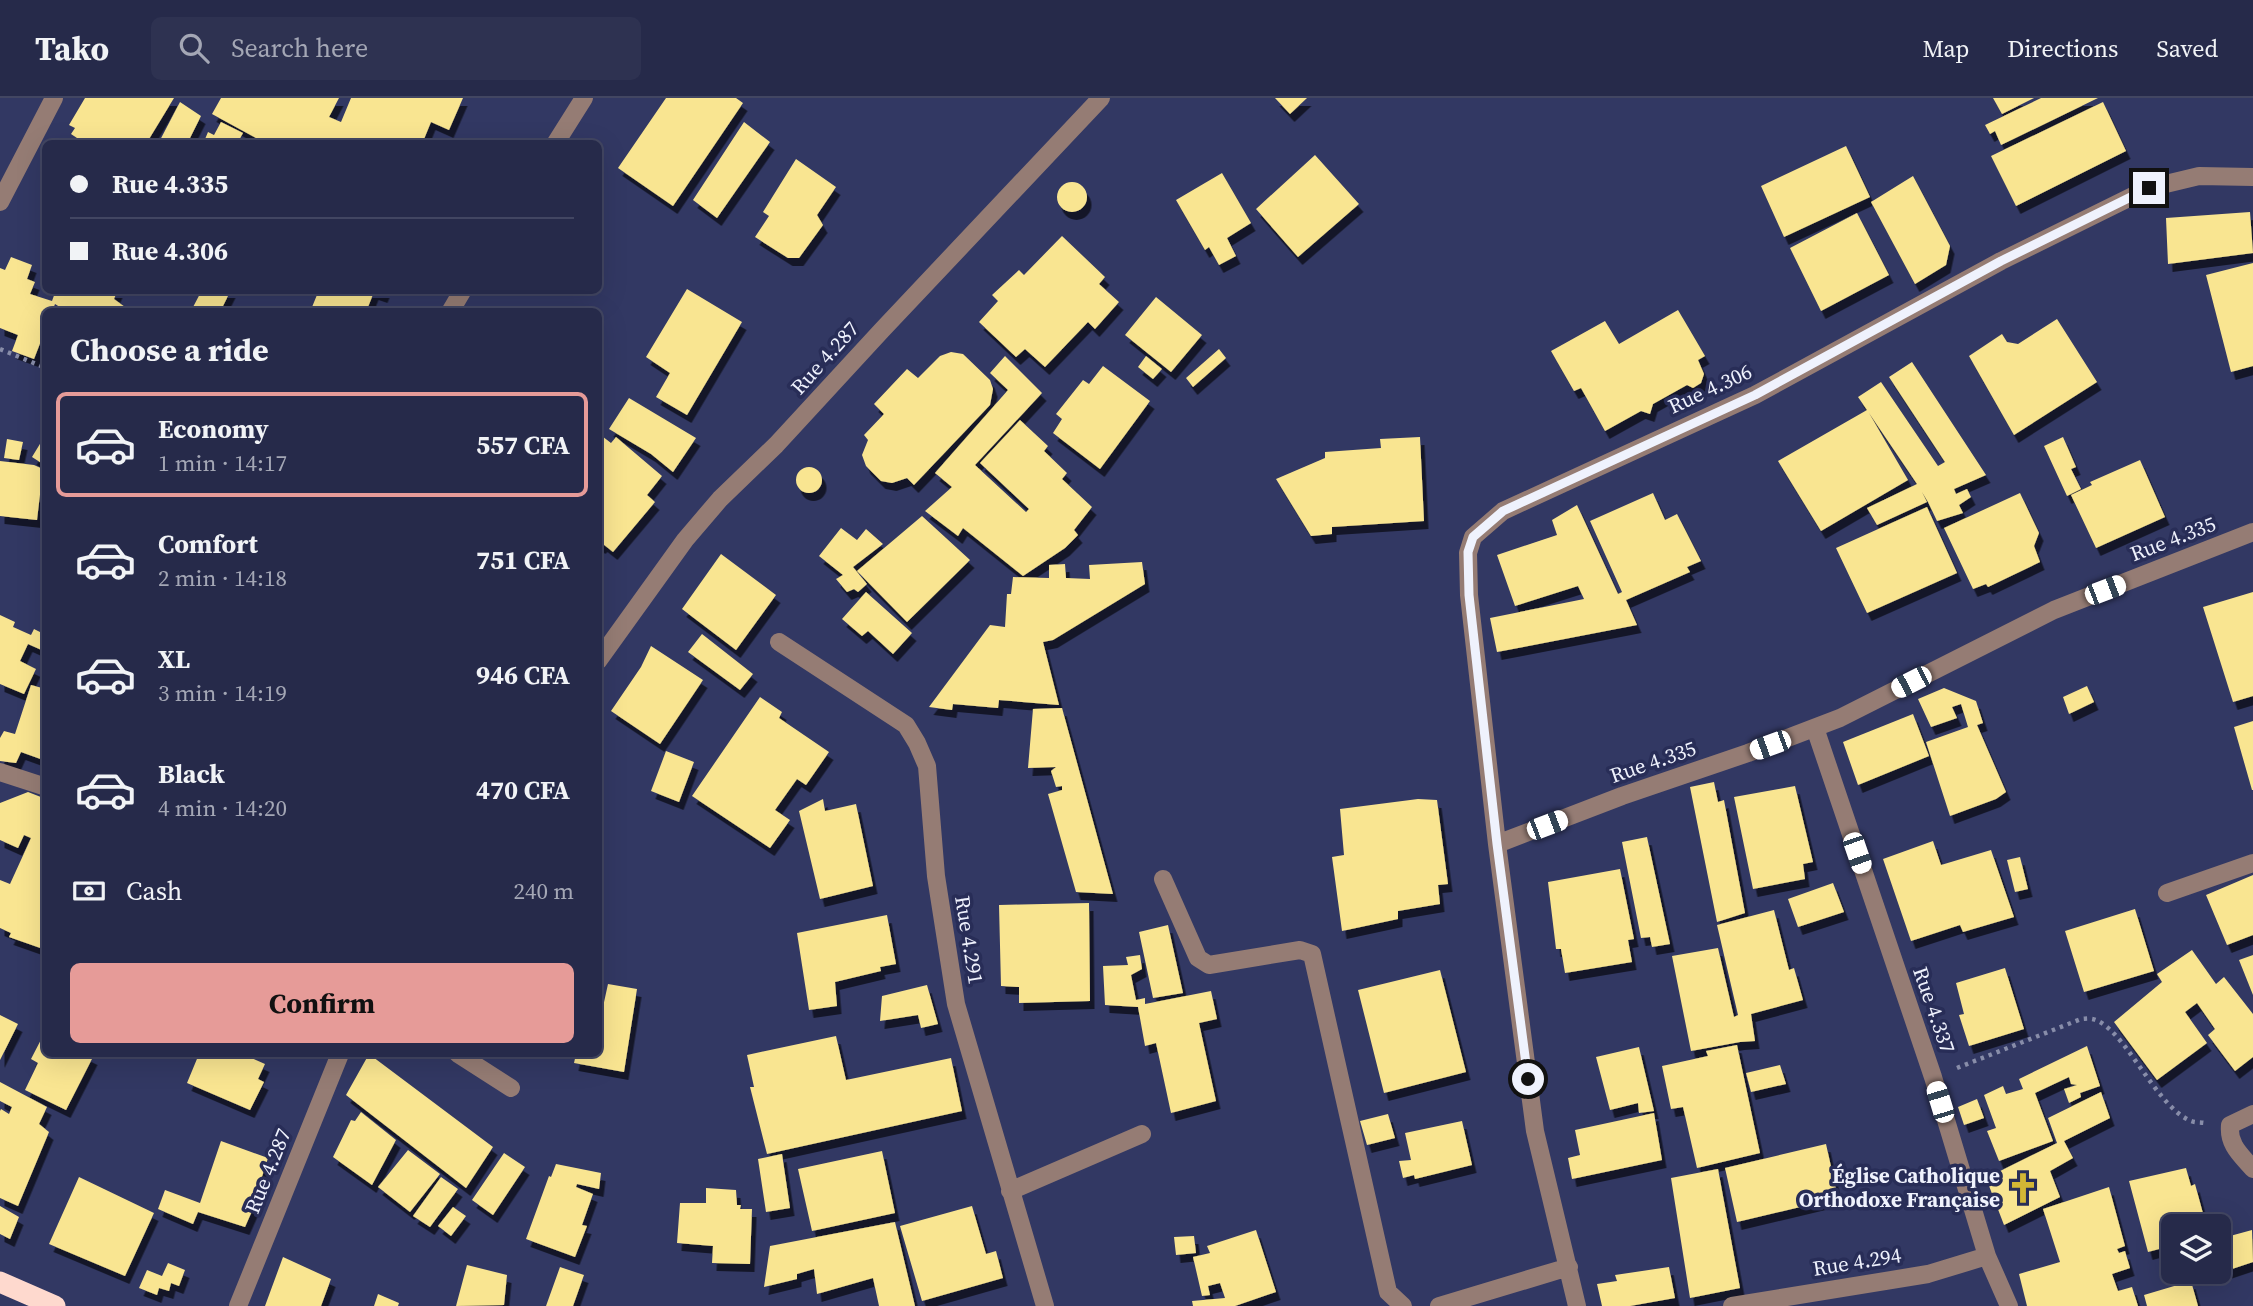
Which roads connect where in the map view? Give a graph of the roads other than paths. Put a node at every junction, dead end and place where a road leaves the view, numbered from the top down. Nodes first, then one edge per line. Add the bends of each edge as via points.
1 (54, 98) edge
2 (584, 98) edge
3 (1101, 98) edge
4 (558, 140) edge
5 (2253, 177) edge
6 (0, 202) edge
7 (2253, 532) edge
8 (779, 642) dead end
9 (602, 654) edge
10 (1815, 728) junction
11 (0, 772) edge
12 (42, 786) edge
13 (1497, 844) junction
14 (2253, 863) edge
15 (1163, 879) dead end
16 (2167, 893) dead end
17 (339, 1057) edge
18 (463, 1057) edge
19 (511, 1088) dead end
20 (2253, 1114) edge
21 (1142, 1134) dead end
22 (2253, 1169) edge
23 (1010, 1191) junction
24 (1987, 1256) junction
25 (1569, 1267) junction
26 (0, 1282) edge
27 (55, 1306) edge
28 (238, 1306) edge
29 (1045, 1306) edge
30 (1403, 1306) edge
31 (1439, 1306) edge
32 (1577, 1306) edge
33 (1732, 1306) edge
34 (2009, 1306) edge

1 - 6 street
2 - 4 street
3 - 9 street, Rue 4.287 via 720,499
5 - 13 street, Rue 4.306 via 2199,176 2149,188 2001,261 1755,395 1503,511 1484,525 1468,552 1469,595
7 - 10 street, Rue 4.335 via 2054,610
8 - 23 street, Rue 4.291 via 906,725 928,766 936,876 956,1004
10 - 13 street, Rue 4.335
10 - 24 street, Rue 4.337 via 1933,1077
11 - 12 street
13 - 25 street via 1535,1131
14 - 16 street
15 - 30 street via 1198,958 1209,965 1300,950 1312,954 1388,1293
17 - 28 street, Rue 4.287
18 - 19 street
20 - 22 street via 2230,1125 2229,1136
21 - 23 street
23 - 29 street, Rue 4.291
24 - 33 street, Rue 4.294 via 1928,1274
24 - 34 street, Rue 4.337
25 - 31 street
25 - 32 street
26 - 27 highway

